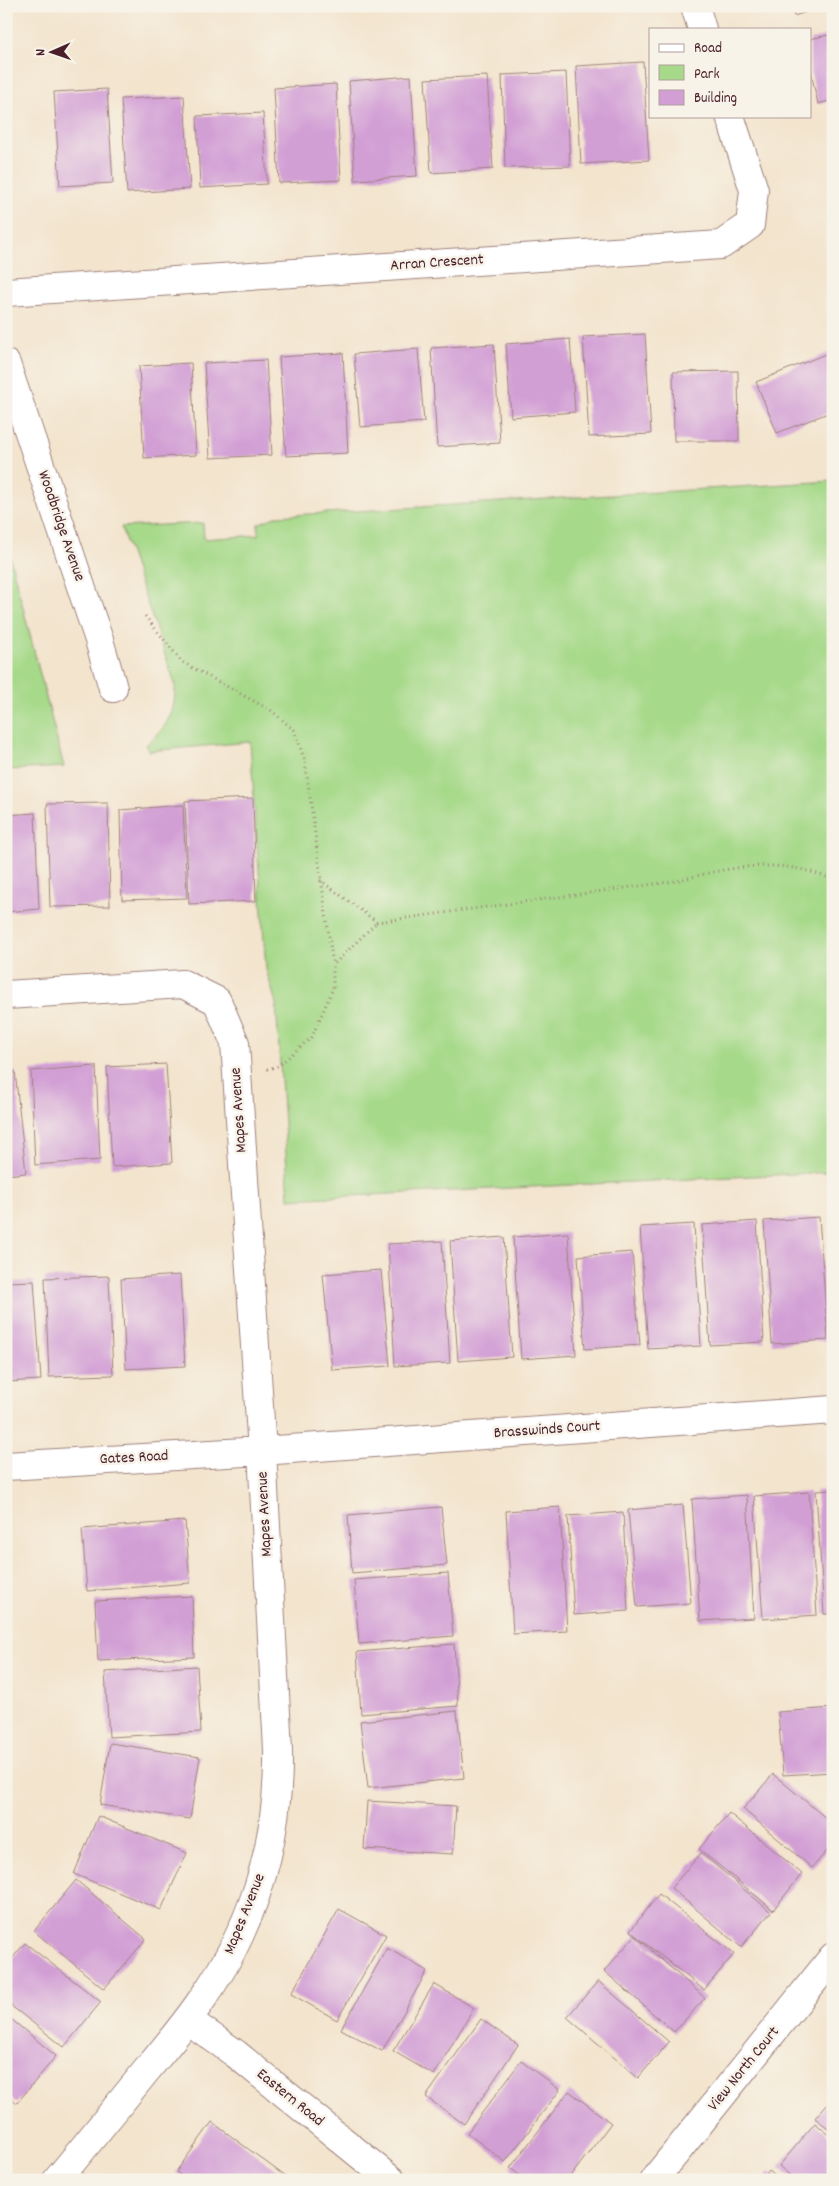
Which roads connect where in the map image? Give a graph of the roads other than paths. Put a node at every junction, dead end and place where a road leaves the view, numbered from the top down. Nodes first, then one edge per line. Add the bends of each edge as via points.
1 (695, 6) edge
2 (702, 28) edge
3 (731, 118) edge
4 (6, 292) edge
5 (6, 364) edge
6 (113, 688) dead end
7 (6, 994) edge
8 (833, 1410) edge
9 (262, 1451) junction
10 (6, 1466) edge
11 (833, 1958) edge
12 (188, 2020) junction
13 (57, 2180) edge
14 (391, 2180) edge
15 (654, 2180) edge

1 - 2 street
3 - 4 street, Arran Crescent via 754,190 750,225 721,245
5 - 6 street, Woodbridge Avenue via 100,640
7 - 9 street, Mapes Avenue via 182,984 217,1001 235,1043
8 - 9 street, Brasswinds Court
9 - 10 street, Gates Road
9 - 12 street, Mapes Avenue via 278,1750 275,1820 260,1886 240,1935
11 - 15 street, View North Court
12 - 13 street, Mapes Avenue
12 - 14 street, Eastern Road via 236,2054

